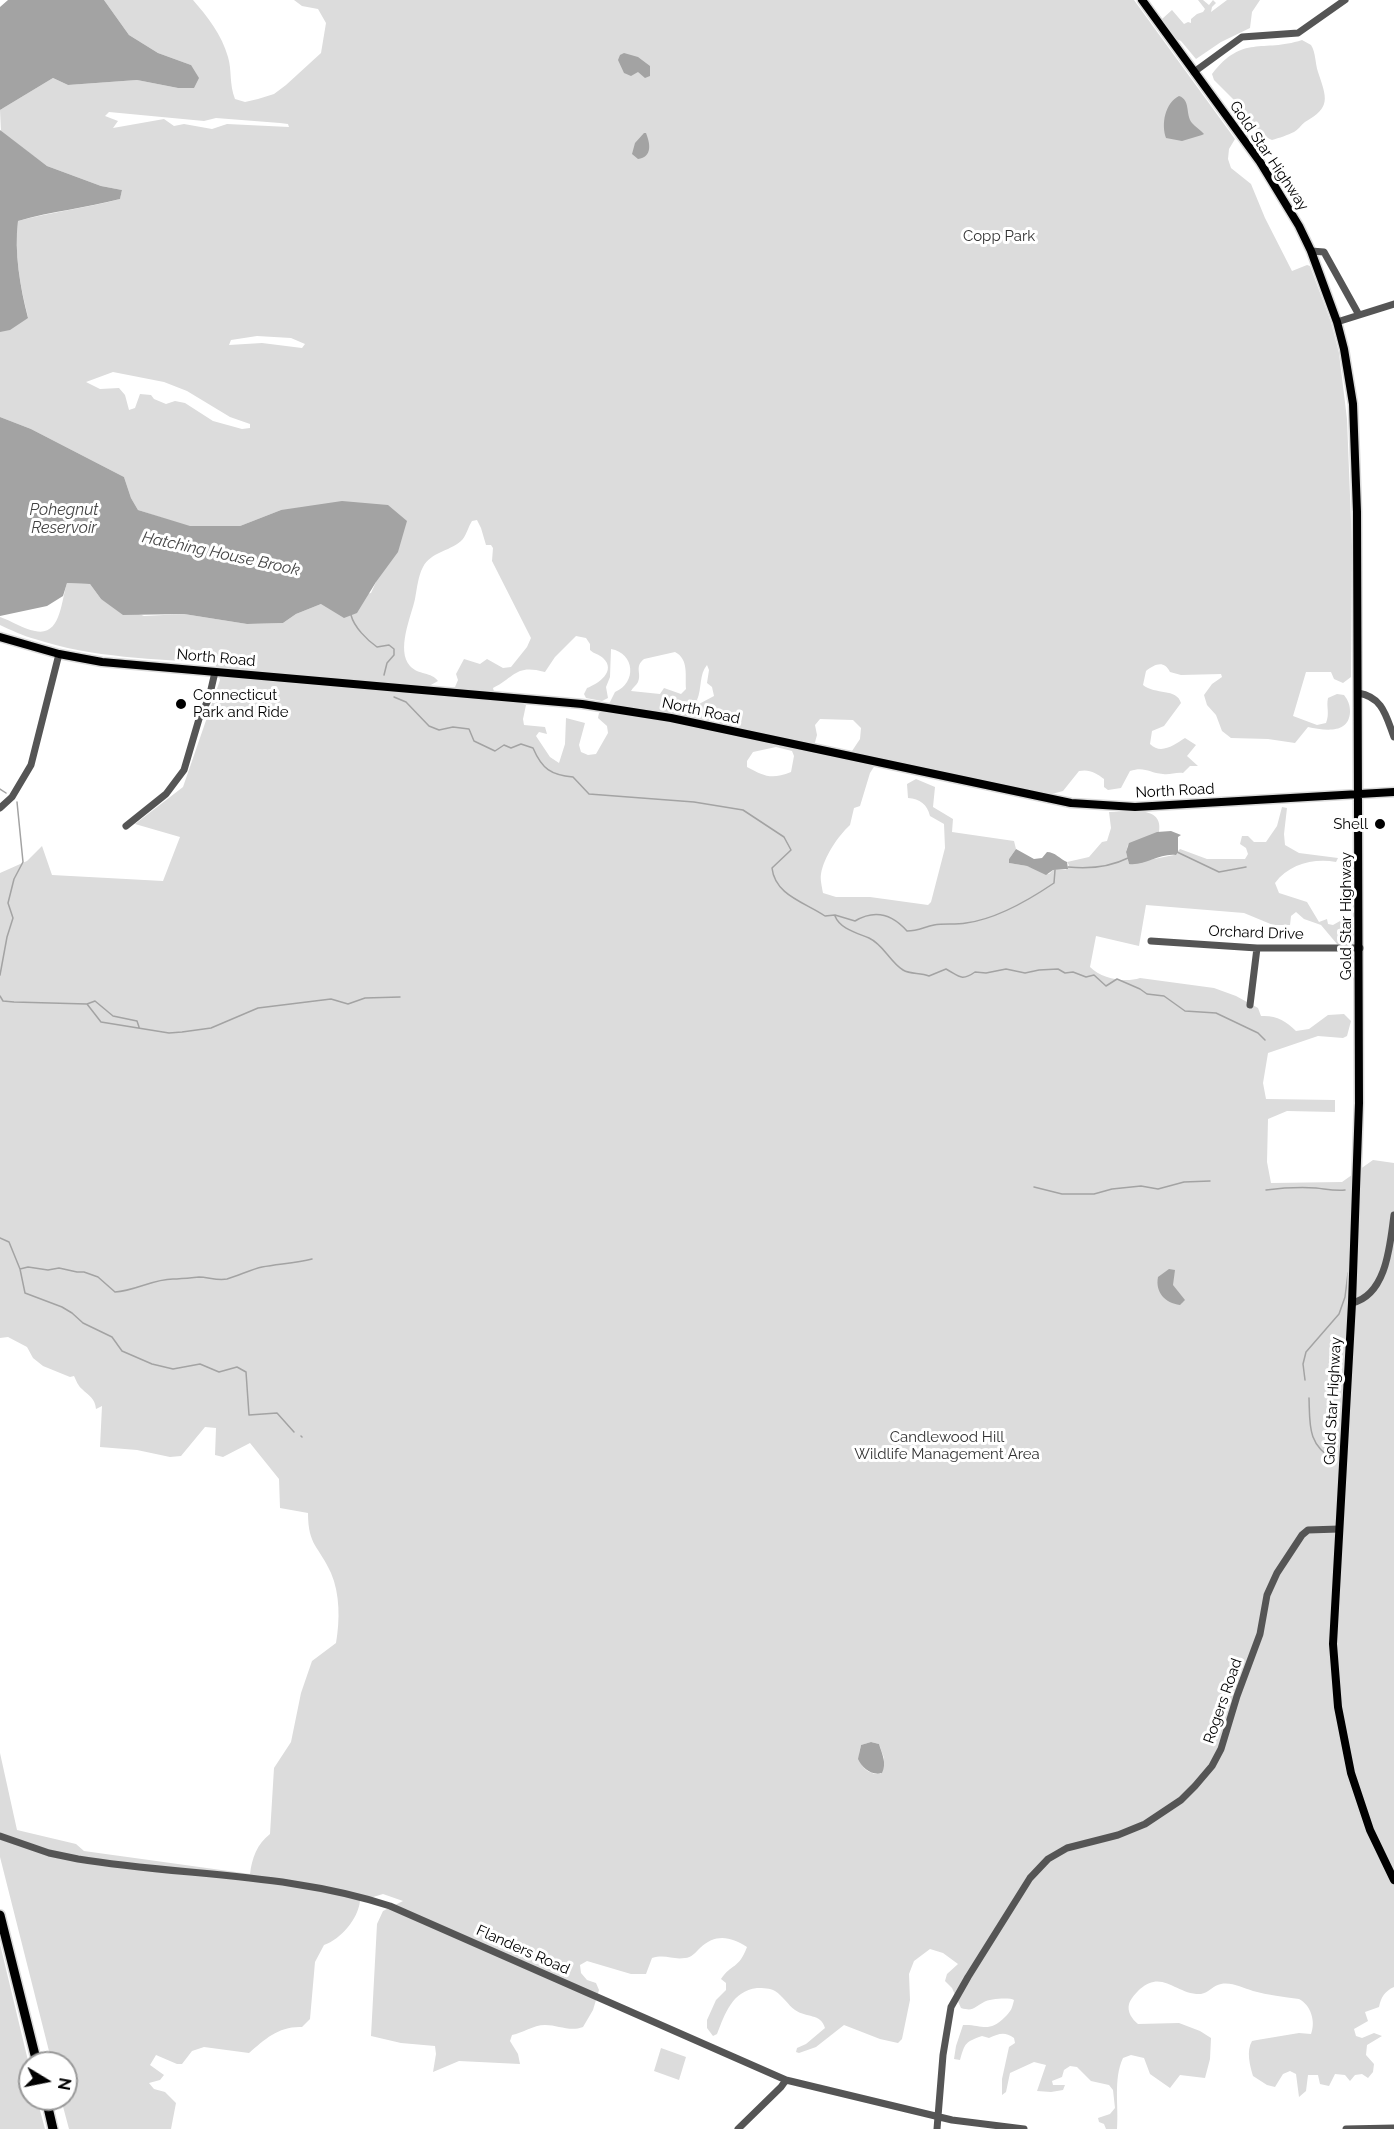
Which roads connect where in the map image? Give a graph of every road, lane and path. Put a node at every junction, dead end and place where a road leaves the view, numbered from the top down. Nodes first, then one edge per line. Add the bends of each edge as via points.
1 (1142, 0) edge
2 (1345, 0) edge
3 (1194, 72) junction
4 (1311, 251) junction
5 (1394, 304) edge
6 (1359, 315) junction
7 (1337, 322) junction
8 (0, 637) edge
9 (59, 654) junction
10 (216, 672) junction
11 (1358, 693) junction
12 (1394, 737) edge
13 (1394, 792) edge
14 (1359, 794) junction
15 (0, 808) edge
16 (126, 826) dead end
17 (1151, 941) dead end
18 (1257, 948) junction
19 (1360, 948) junction
20 (1250, 1005) dead end
21 (1394, 1215) edge
22 (1352, 1303) junction
23 (1339, 1529) junction
24 (1, 1836) edge
25 (1394, 1880) edge
26 (0, 1915) edge
27 (34, 2051) edge
28 (786, 2080) junction
29 (49, 2111) edge
30 (938, 2116) junction
31 (1394, 2128) edge
32 (53, 2129) edge
33 (738, 2129) edge
34 (937, 2129) edge
35 (1024, 2129) edge
36 (1346, 2129) edge

1 - 3 main road, Gold Star Highway
2 - 3 street via 1298,33 1242,37
3 - 4 main road, Gold Star Highway via 1275,185
4 - 6 street via 1324,252
4 - 7 main road, Gold Star Highway
5 - 6 street
6 - 7 street
7 - 11 main road, Gold Star Highway via 1349,375 1355,430
8 - 9 main road, North Road
9 - 10 main road, North Road via 102,662
9 - 15 street via 31,765 12,797
10 - 14 main road, North Road via 609,708 1071,803 1135,807
10 - 16 street via 184,770 166,794
11 - 12 street via 1379,703
11 - 14 main road, Gold Star Highway
13 - 14 main road, North Road
14 - 19 main road, Gold Star Highway
17 - 18 street, Orchard Drive
18 - 19 street, Orchard Drive
18 - 20 street
19 - 22 main road, Gold Star Highway
21 - 22 street via 1379,1280 1366,1297
22 - 23 main road, Gold Star Highway
23 - 25 main road, Gold Star Highway via 1333,1644 1340,1719 1361,1805
23 - 30 street, Rogers Road via 1308,1530 1277,1573 1221,1749 1195,1786 1145,1824 1118,1836 1058,1852 1030,1878 951,2007 942,2055
24 - 28 street, Flanders Road via 78,1859 295,1884 369,1899
26 - 27 highway
28 - 30 street, Flanders Road
28 - 33 street
29 - 32 highway
30 - 34 street
30 - 35 street, Flanders Road
31 - 36 street

